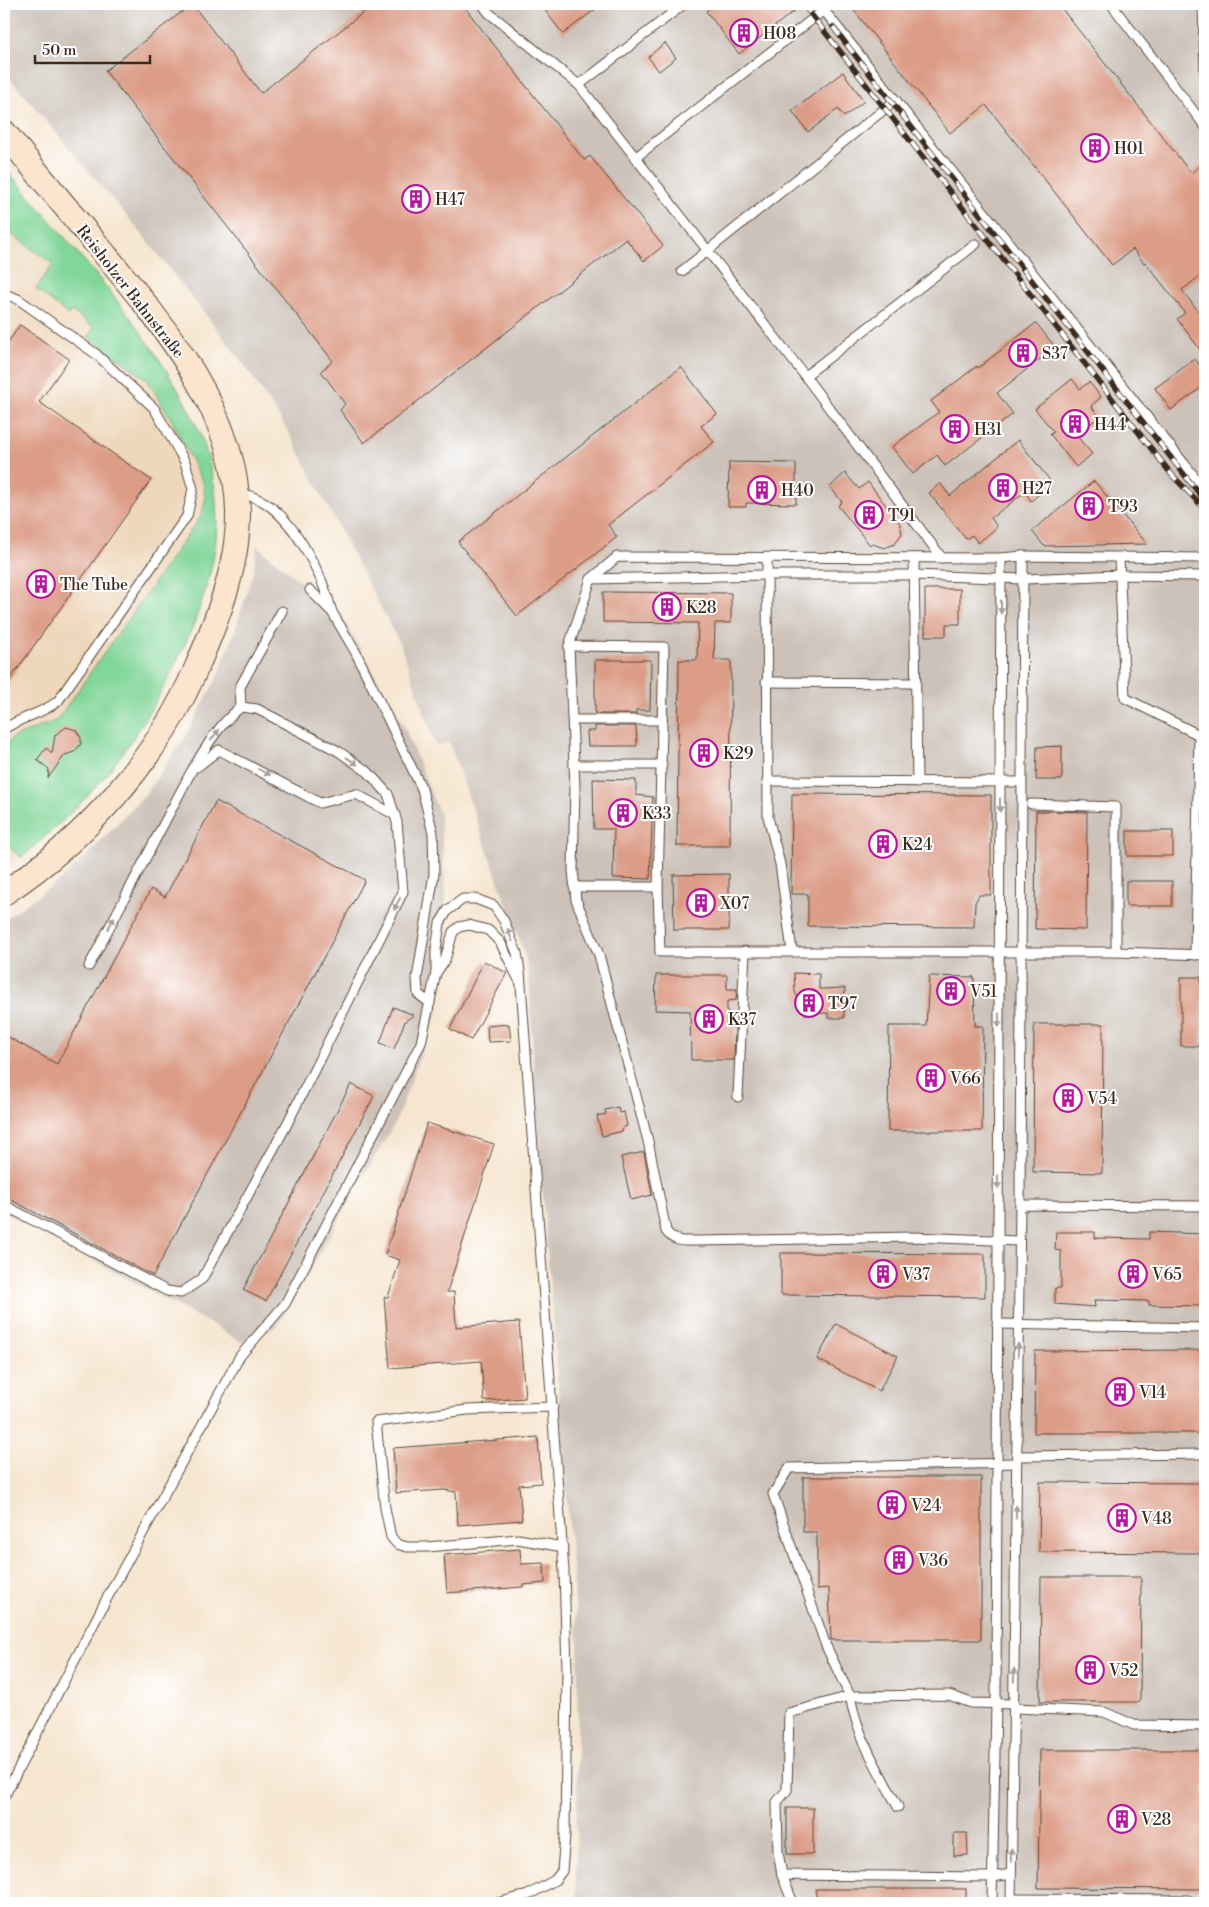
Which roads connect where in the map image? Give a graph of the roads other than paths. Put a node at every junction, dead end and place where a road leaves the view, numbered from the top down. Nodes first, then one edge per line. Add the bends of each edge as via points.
1 (482, 4) edge
2 (684, 4) edge
3 (1111, 4) edge
4 (1203, 4) edge
5 (822, 7) edge
6 (1205, 72) edge
7 (579, 85) junction
8 (896, 100) junction
9 (1205, 126) edge
10 (4, 132) edge
11 (635, 158) junction
12 (976, 244) dead end
13 (708, 250) junction
14 (682, 271) dead end
15 (4, 294) edge
16 (805, 376) junction
17 (1205, 490) edge
18 (236, 492) junction
19 (1023, 556) junction
20 (766, 558) junction
21 (914, 558) junction
22 (942, 558) junction
23 (1001, 558) junction
24 (1119, 558) junction
25 (1205, 558) edge
26 (765, 575) junction
27 (914, 575) junction
28 (1120, 575) junction
29 (1205, 576) edge
30 (1001, 578) junction
31 (591, 579) junction
32 (1025, 579) junction
33 (310, 590) dead end
34 (282, 611) dead end
35 (332, 612) junction
36 (569, 646) junction
37 (766, 682) junction
38 (915, 683) junction
39 (241, 707) junction
40 (573, 720) junction
41 (662, 720) junction
42 (4, 729) edge
43 (1202, 732) edge
44 (574, 765) junction
45 (662, 765) junction
46 (192, 770) junction
47 (767, 781) junction
48 (1000, 782) junction
49 (1021, 782) junction
50 (917, 783) junction
51 (1031, 804) dead end
52 (395, 815) junction
53 (574, 886) junction
54 (658, 887) junction
55 (4, 894) edge
56 (745, 951) junction
57 (792, 951) junction
58 (999, 952) junction
59 (1022, 952) junction
60 (1116, 952) junction
61 (1195, 955) junction
62 (1205, 955) edge
63 (88, 966) dead end
64 (436, 974) junction
65 (520, 982) junction
66 (430, 1004) junction
67 (738, 1098) dead end
68 (4, 1205) edge
69 (1020, 1205) junction
70 (1205, 1206) edge
71 (998, 1241) junction
72 (1019, 1241) junction
73 (997, 1324) junction
74 (1019, 1325) junction
75 (1205, 1328) edge
76 (553, 1407) junction
77 (1205, 1454) edge
78 (1017, 1459) junction
79 (997, 1463) junction
80 (563, 1547) junction
81 (850, 1696) junction
82 (996, 1704) junction
83 (1014, 1706) junction
84 (1205, 1726) edge
85 (4, 1797) edge
86 (898, 1807) dead end
87 (1011, 1874) junction
88 (782, 1875) junction
89 (993, 1877) junction
90 (1011, 1901) edge
91 (497, 1903) edge
92 (793, 1903) edge
93 (992, 1903) edge
94 (1188, 1903) edge

1 - 7 lane
2 - 7 lane
3 - 9 lane
4 - 6 lane
5 - 8 lane
5 - 11 lane
7 - 11 lane
8 - 13 lane
8 - 17 lane
10 - 18 main road, Reisholzer Bahnstraße via 147,306 186,361 226,445
11 - 13 lane
12 - 16 lane
13 - 14 lane
13 - 16 lane
15 - 42 lane via 18,299 96,354 154,408 185,462 193,489 187,516 58,701
16 - 22 lane
18 - 35 lane via 263,501 278,512 296,534 327,593
18 - 55 main road, Reisholzer Bahnstraße via 235,552 226,591 188,688 148,753 112,798 63,847
19 - 23 lane
19 - 24 lane
19 - 32 lane
20 - 21 lane
20 - 26 lane
20 - 31 lane via 617,557
21 - 22 lane
21 - 27 lane
22 - 23 lane
23 - 30 lane
24 - 25 lane
24 - 28 lane
26 - 27 lane
26 - 31 lane
26 - 37 lane
27 - 30 lane
27 - 38 lane
28 - 29 lane
28 - 32 lane
28 - 43 lane via 1125,698
30 - 32 lane
30 -> 48 lane
31 - 36 lane
32 - 49 lane
33 - 35 lane
34 - 39 lane via 240,688
35 - 66 lane via 356,653 422,789 433,833 434,874 417,978 418,994
36 - 40 lane
36 - 41 lane via 664,647
37 - 38 lane
37 - 47 lane
38 - 50 lane
46 -> 39 lane via 210,740
39 -> 52 lane via 256,709 284,722 338,751 368,772 388,794
40 - 41 lane
40 - 44 lane
41 - 45 lane
43 - 61 lane
44 - 45 lane
44 - 53 lane
45 - 54 lane
46 -> 52 lane via 219,750 320,803 356,794
63 -> 46 lane
47 - 50 lane
47 - 57 lane via 768,817 780,864
48 - 49 lane
48 - 50 lane
48 -> 58 lane
49 - 59 lane
51 - 60 lane via 1116,807
52 -> 68 lane via 404,892 286,1126 202,1279 182,1293 168,1291
53 - 54 lane
53 - 71 lane via 576,900 599,955 648,1141 666,1231 671,1238 699,1241 913,1237
54 - 56 lane via 660,952
56 - 57 lane
56 - 67 lane
57 - 58 lane
58 - 59 lane
58 -> 71 lane
59 - 60 lane
59 - 69 lane
60 - 61 lane
61 - 62 lane
64 - 65 lane via 445,960 453,932 469,925 488,930 500,942
65 -> 64 lane via 517,953 504,921 494,906 476,899 463,899 448,910 440,923
64 - 66 lane
65 - 76 lane
66 - 85 lane via 421,1043 285,1304 240,1356 106,1600
69 - 70 lane
69 - 72 lane
71 - 72 lane
71 - 73 lane
72 - 74 lane
73 - 74 lane
73 - 79 lane
74 - 75 lane
78 -> 74 lane
76 - 80 lane
76 - 80 lane via 467,1410 376,1422 385,1508 391,1537 397,1544 428,1547 518,1539
77 - 78 lane
78 - 79 lane
83 -> 78 lane
79 - 81 lane via 789,1468 773,1494 826,1646
79 - 82 lane
80 - 91 lane via 567,1669 562,1871 547,1886
81 - 82 lane via 949,1696 971,1703
81 - 86 lane via 864,1746
81 - 88 lane via 789,1712 787,1790 777,1802
82 - 83 lane
82 - 89 lane
83 - 84 lane via 1104,1712 1134,1725
87 -> 83 lane
87 - 89 lane
87 - 90 lane
88 - 89 lane
88 - 92 lane
89 - 93 lane
90 - 94 lane via 1188,1900

